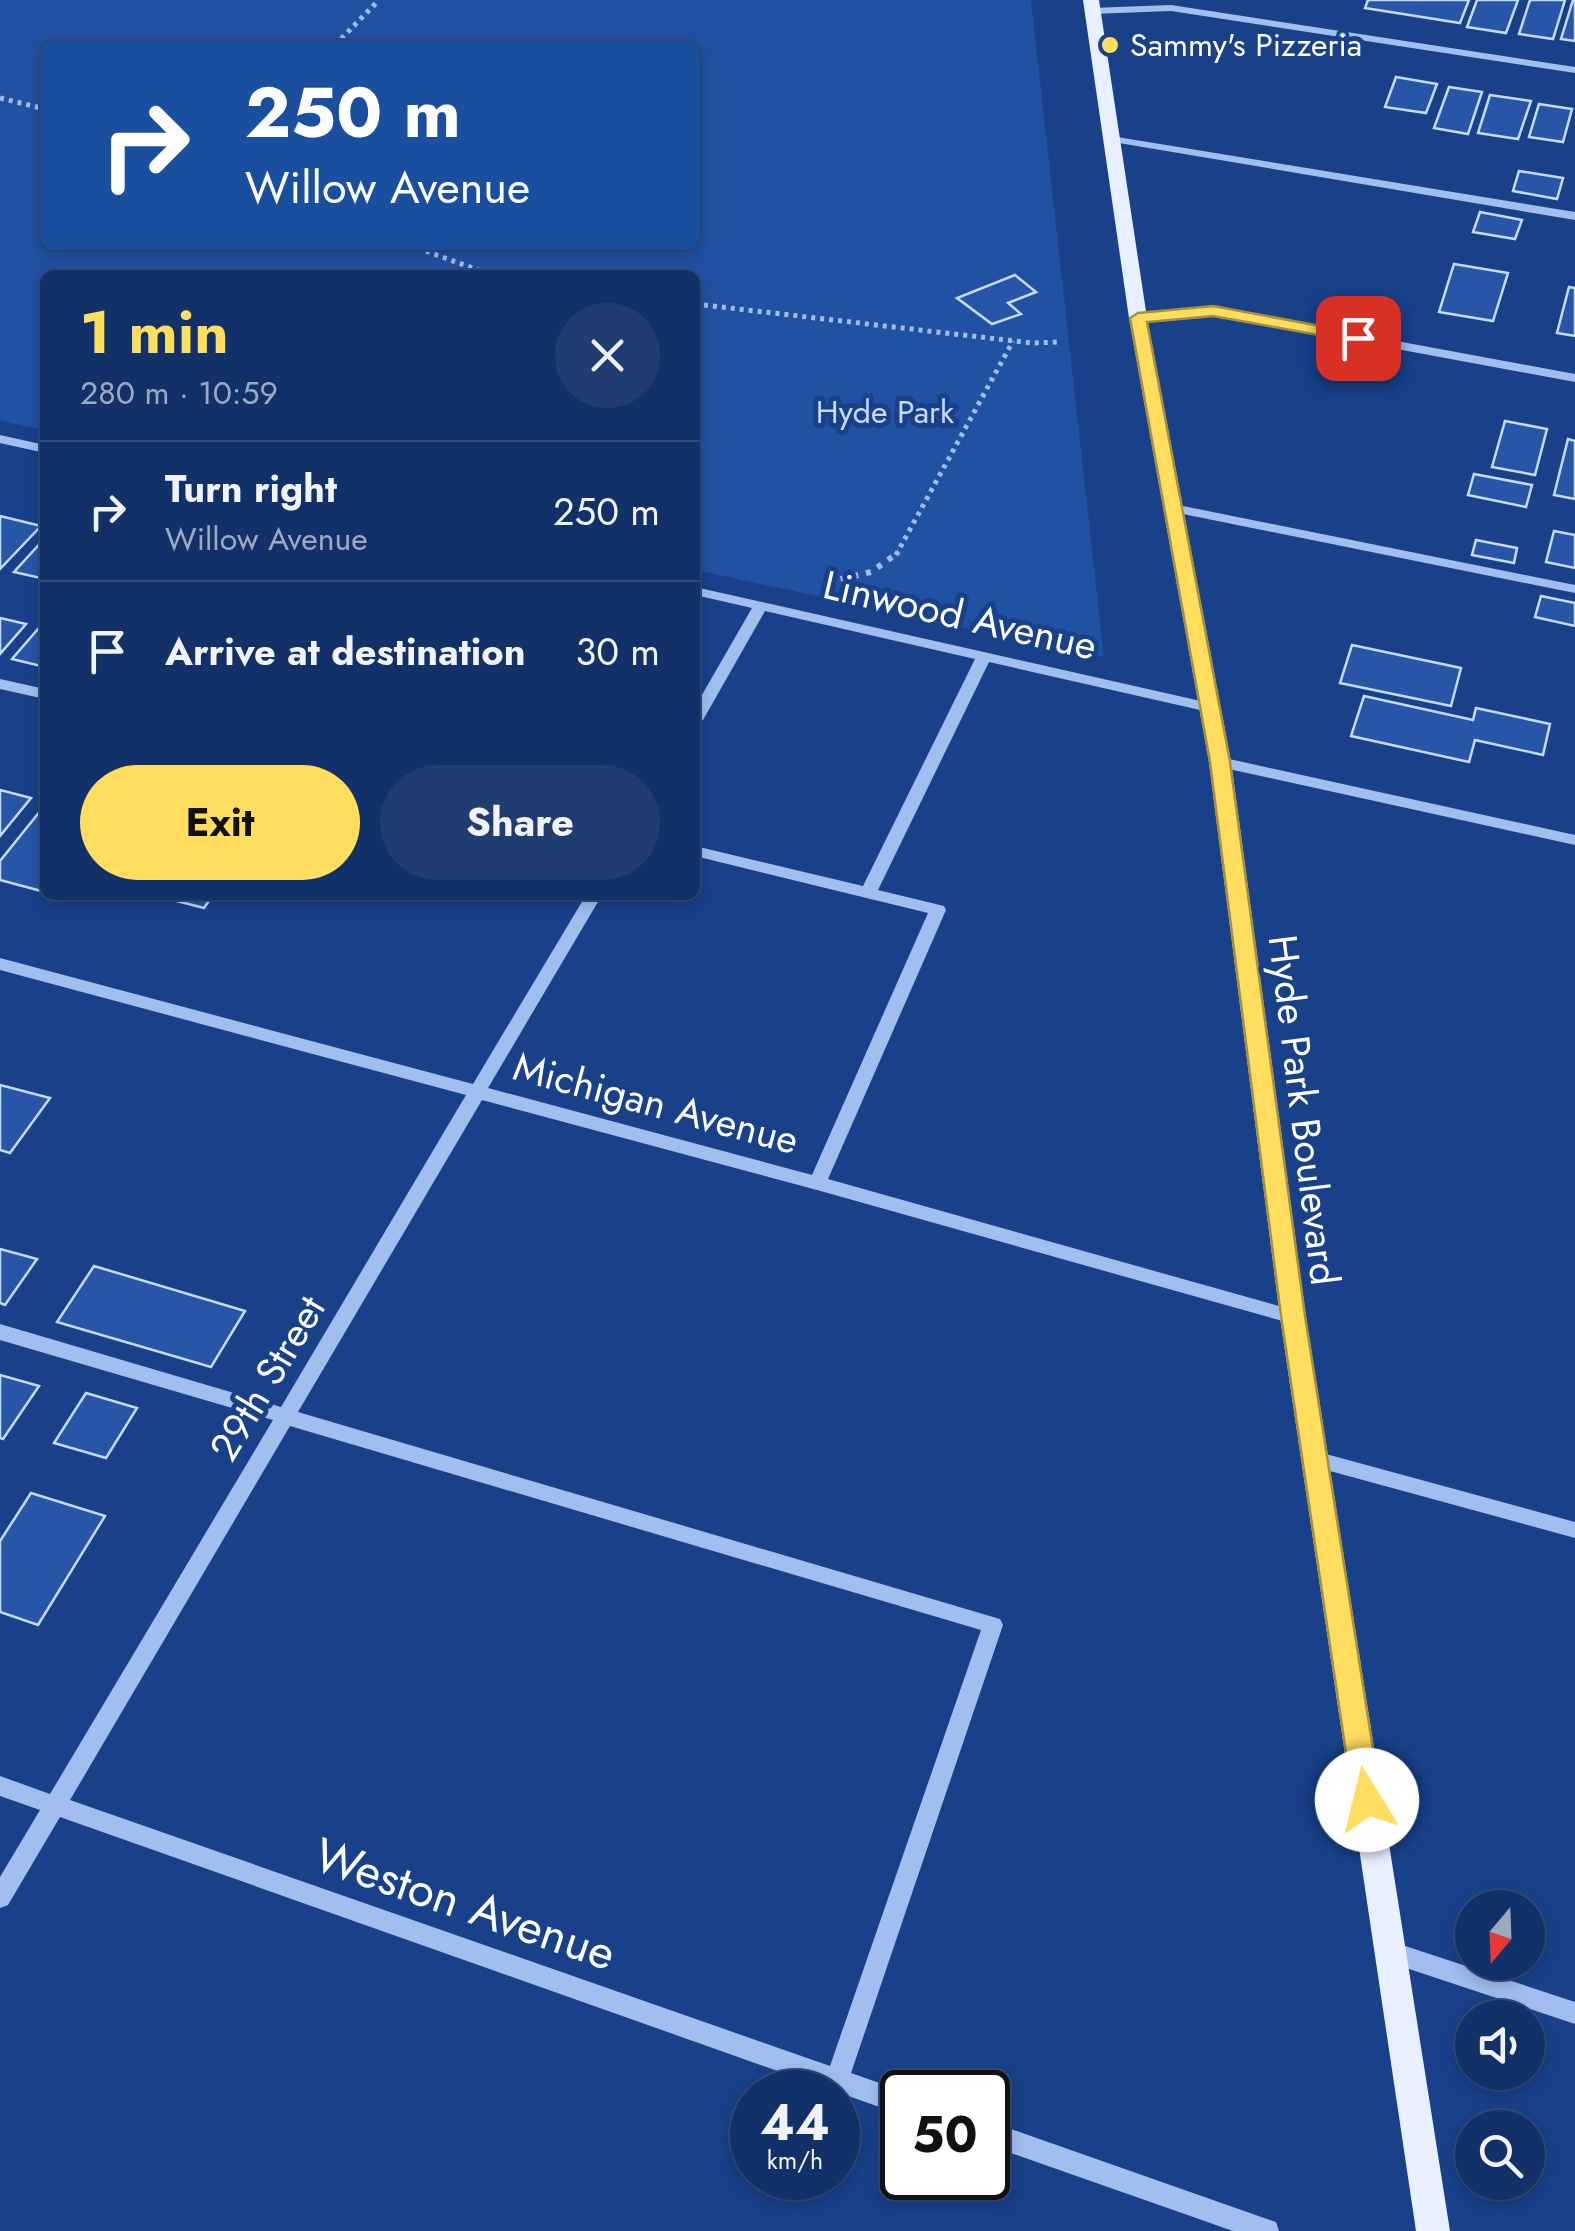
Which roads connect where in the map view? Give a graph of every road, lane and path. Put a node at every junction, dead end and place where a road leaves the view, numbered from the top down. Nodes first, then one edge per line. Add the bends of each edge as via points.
1 (379, 0) edge
2 (1092, 6) edge
3 (340, 40) edge
4 (1575, 70) edge
5 (0, 98) edge
6 (40, 109) edge
7 (1111, 139) junction
8 (1575, 216) edge
9 (423, 250) edge
10 (478, 270) edge
11 (700, 305) edge
12 (1138, 318) junction
13 (1012, 340) junction
14 (1060, 342) dead end
15 (1575, 378) edge
16 (0, 439) edge
17 (40, 448) edge
18 (1173, 508) junction
19 (816, 583) dead end
20 (1575, 589) edge
21 (700, 592) edge
22 (760, 605) junction
23 (984, 656) junction
24 (0, 684) edge
25 (40, 693) edge
26 (1209, 707) junction
27 (700, 711) edge
28 (1220, 762) junction
29 (1575, 840) edge
30 (700, 852) edge
31 (868, 893) junction
32 (591, 900) edge
33 (0, 964) edge
34 (477, 1091) junction
35 (817, 1183) junction
36 (1293, 1316) junction
37 (0, 1332) edge
38 (284, 1418) junction
39 (1315, 1459) junction
40 (1575, 1530) edge
41 (0, 1786) edge
42 (54, 1805) junction
43 (0, 1898) edge
44 (1390, 1952) junction
45 (1575, 2013) edge
46 (809, 2070) edge
47 (840, 2070) edge
48 (1010, 2141) edge
49 (1267, 2231) edge
50 (1433, 2231) edge

1 - 3 path
2 - 4 street via 1172,8
2 - 7 main road, Hyde Park Boulevard
5 - 6 path
7 - 8 street
7 - 12 main road, Hyde Park Boulevard
9 - 10 path
11 - 13 path
12 - 15 street via 1213,311
12 - 18 main road, Hyde Park Boulevard
13 - 14 path
13 - 19 path via 899,553 871,572
16 - 17 street
18 - 20 street
18 - 26 main road, Hyde Park Boulevard
21 - 22 street, Linwood Avenue
22 - 23 street, Linwood Avenue
22 - 27 street
23 - 26 street, Linwood Avenue
23 - 31 street
24 - 25 street
26 - 28 main road, Hyde Park Boulevard
28 - 29 street
28 - 36 main road, Hyde Park Boulevard
30 - 31 street
31 - 35 street via 938,910
32 - 34 street, 29th Street
33 - 34 street, Michigan Avenue
34 - 35 street, Michigan Avenue
34 - 38 street, 29th Street
35 - 36 street, Michigan Avenue
36 - 39 main road, Hyde Park Boulevard
37 - 38 street
38 - 42 street, 29th Street
38 - 47 street via 992,1626
39 - 40 street
39 - 44 main road, Hyde Park Boulevard
41 - 42 street, Weston Avenue
42 - 43 street, 29th Street
42 - 46 street, Weston Avenue
44 - 45 street
44 - 50 main road, Hyde Park Boulevard
48 - 49 street

